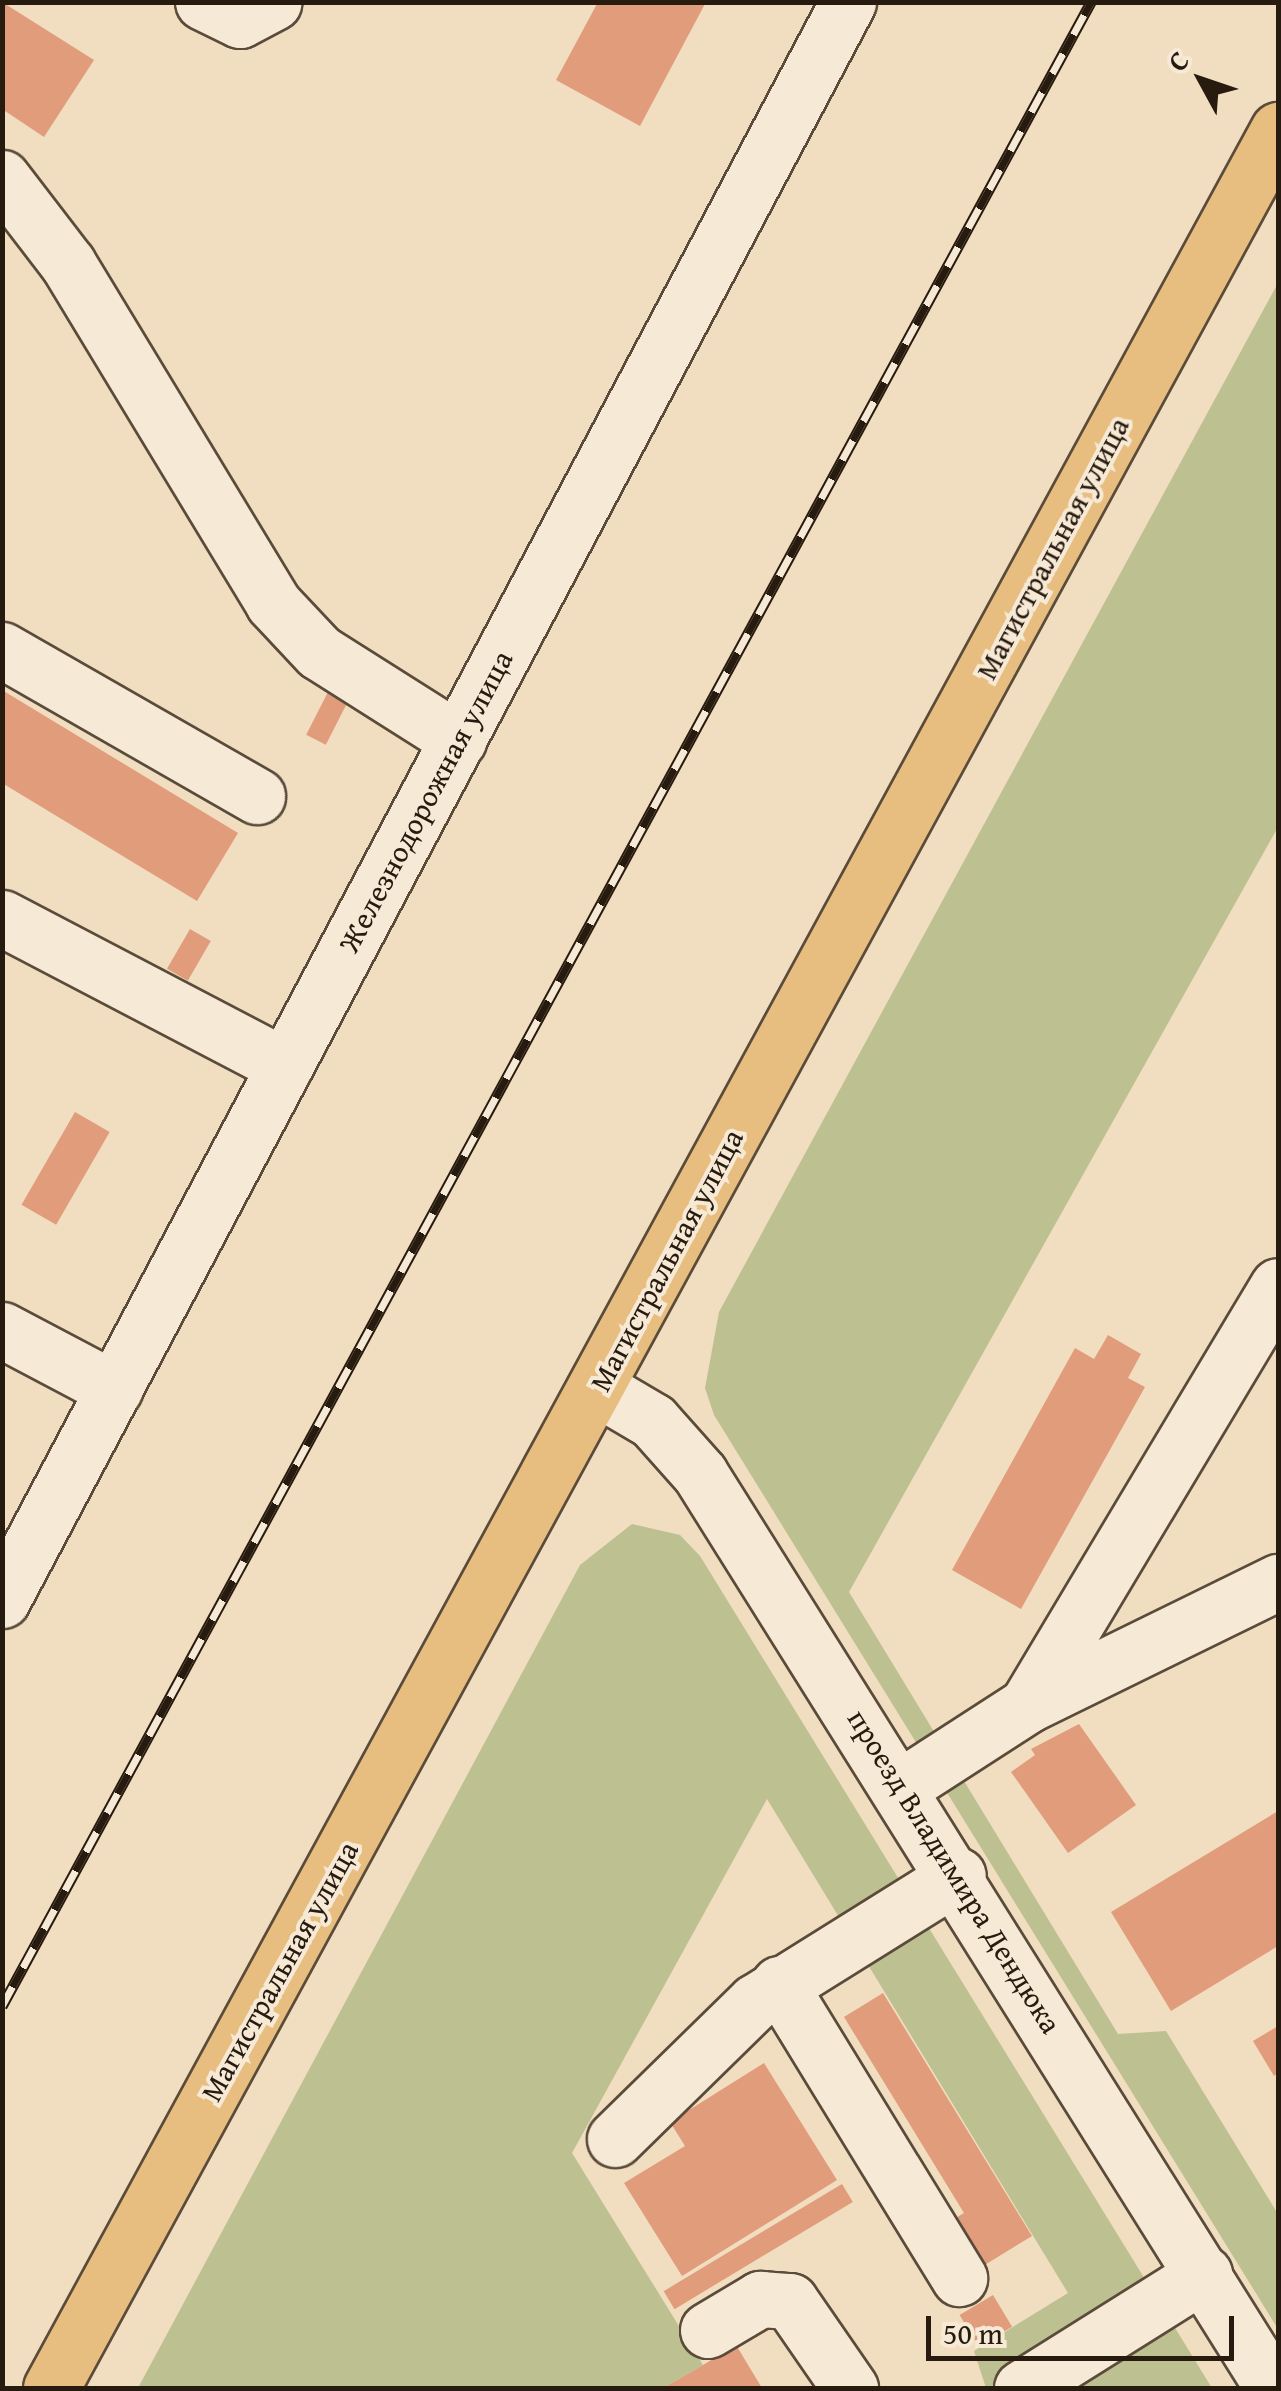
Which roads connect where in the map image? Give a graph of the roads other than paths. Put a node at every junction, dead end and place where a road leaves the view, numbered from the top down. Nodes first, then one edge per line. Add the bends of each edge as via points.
1 (203, 2) edge
2 (274, 2) edge
3 (848, 2) edge
4 (1278, 130) edge
5 (2, 178) edge
6 (2, 650) edge
7 (458, 740) junction
8 (256, 796) dead end
9 (2, 918) edge
10 (286, 1066) junction
11 (1278, 1286) edge
12 (2, 1330) edge
13 (597, 1388) junction
14 (114, 1389) junction
15 (1278, 1582) edge
16 (2, 1600) edge
17 (1027, 1705) junction
18 (902, 1786) junction
19 (958, 1875) junction
20 (779, 1984) junction
21 (615, 2139) dead end
22 (1204, 2274) junction
23 (958, 2278) dead end
24 (708, 2330) dead end
25 (51, 2388) edge
26 (850, 2388) edge
27 (1022, 2388) edge
28 (1273, 2388) edge

1 - 2 street via 240,20
3 - 7 street, Железнодорожная улица
4 - 13 main road, Магистральная улица
5 - 7 street via 68,264 273,603 319,652
6 - 8 street
7 - 10 street, Железнодорожная улица
9 - 10 street
10 - 14 street, Железнодорожная улица
11 - 17 street
12 - 14 street
13 - 18 street, проезд Владимира Дендюка via 653,1422 700,1474
13 - 25 main road, Магистральная улица
14 - 16 street, Железнодорожная улица
15 - 17 street
17 - 18 street
18 - 19 street, проезд Владимира Дендюка
19 - 20 street
19 - 22 street, проезд Владимира Дендюка
20 - 21 street
20 - 23 street
22 - 27 street
22 - 28 street, проезд Владимира Дендюка
24 - 26 street via 760,2299 790,2301

